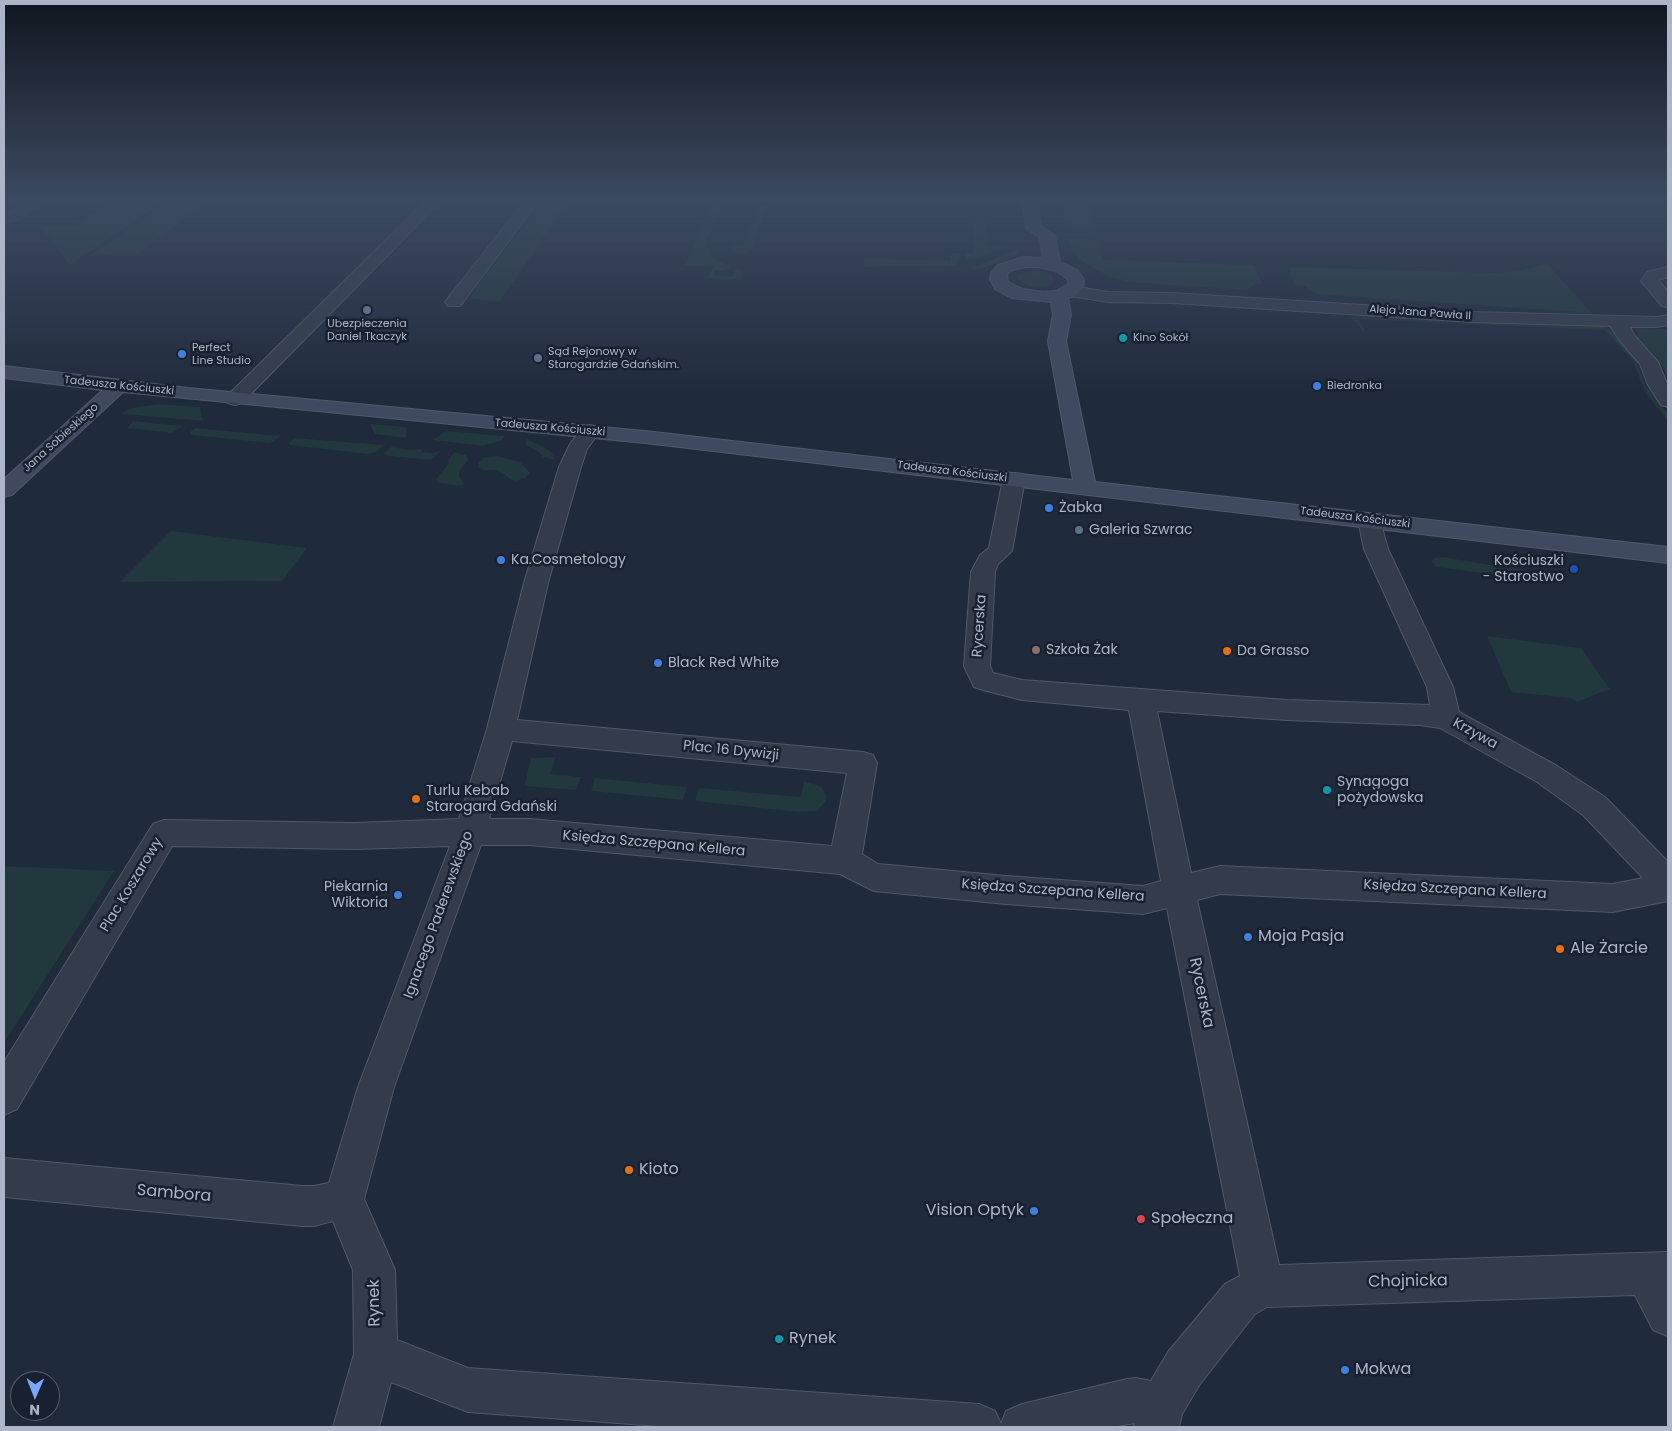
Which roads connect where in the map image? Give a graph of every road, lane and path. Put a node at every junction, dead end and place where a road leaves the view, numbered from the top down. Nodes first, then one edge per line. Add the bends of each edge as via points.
1 (366, 269) edge
2 (480, 269) edge
3 (1003, 269) edge
4 (1064, 269) edge
5 (1668, 272) edge
6 (1068, 289) junction
7 (1029, 297) junction
8 (454, 302) dead end
9 (1668, 302) edge
10 (1668, 320) edge
11 (1615, 321) junction
12 (1057, 341) junction
13 (4, 372) edge
14 (118, 386) junction
15 (235, 399) junction
16 (1668, 401) edge
17 (590, 431) junction
18 (1014, 479) junction
19 (1085, 487) junction
20 (4, 490) edge
21 (1369, 520) junction
22 (1668, 555) edge
23 (1141, 700) junction
24 (1446, 718) junction
25 (501, 729) junction
26 (470, 832) junction
27 (845, 861) junction
28 (1668, 886) edge
29 (1179, 890) junction
30 (4, 1096) edge
31 (4, 1178) edge
32 (344, 1199) junction
33 (1658, 1274) edge
34 (1264, 1286) junction
35 (1668, 1315) edge
36 (376, 1354) junction
37 (1159, 1417) edge
38 (356, 1427) edge
39 (978, 1427) edge
40 (1022, 1427) edge

1 - 15 street
2 - 8 street
3 - 7 street via 998,279 1008,290
4 - 6 street via 1071,273
5 - 9 street via 1653,275 1648,281
6 - 7 street
6 - 11 street, Aleja Jana Pawła II via 1108,297 1172,298 1473,317
6 - 12 street
7 - 12 street
10 - 11 street, Aleja Jana Pawła II
11 - 16 street via 1649,362
12 - 19 street
13 - 14 street, Tadeusza Kościuszki
14 - 15 street, Tadeusza Kościuszki
14 - 20 street, Jana Sobieskiego
15 - 17 street, Tadeusza Kościuszki
17 - 18 street, Tadeusza Kościuszki
17 - 25 street, Ignacego Paderewskiego via 577,448 570,468 536,583
18 - 19 street, Tadeusza Kościuszki
18 - 23 street, Rycerska via 1000,551 988,560 983,572 977,666 983,680 1022,690
19 - 21 street, Tadeusza Kościuszki
21 - 22 street, Tadeusza Kościuszki
21 - 24 street, Krzywa via 1376,549 1440,687
23 - 24 street, Rycerska
23 - 29 street, Rycerska
24 - 28 street, Krzywa via 1547,774 1594,806
25 - 26 street, Ignacego Paderewskiego
25 - 27 street, Plac 16 Dywizji via 863,764
26 - 27 street, Księdza Szczepana Kellera via 530,832
26 - 30 street, Plac Koszarowy via 355,836 164,833
26 - 32 street, Ignacego Paderewskiego via 376,1087
27 - 29 street, Księdza Szczepana Kellera via 874,877 1006,890 1143,900
28 - 29 street, Księdza Szczepana Kellera via 1612,898 1220,880
29 - 34 street, Rycerska
31 - 32 street, Sambora via 302,1206
32 - 36 street, Rynek via 374,1270
33 - 34 street, Chojnicka
33 - 35 street
34 - 37 street, Chojnicka via 1240,1298 1184,1368
36 - 38 street, Rynek
36 - 39 street via 468,1390
37 - 40 street via 1136,1400

